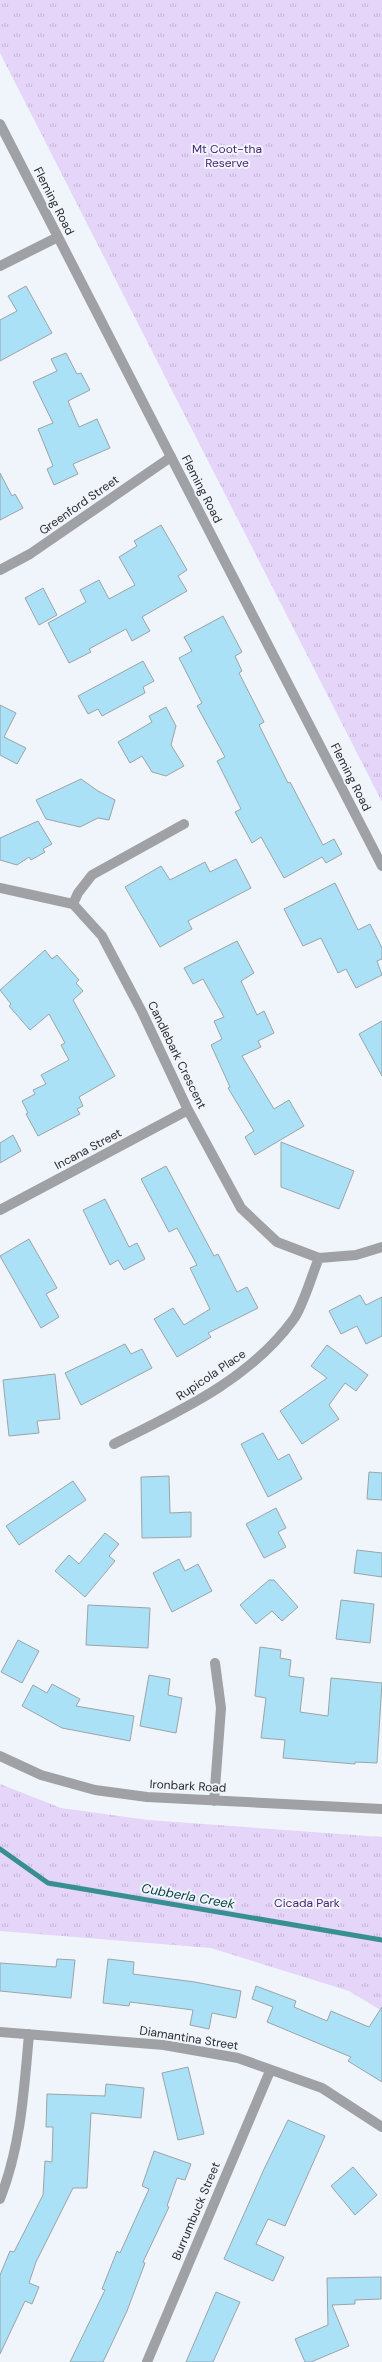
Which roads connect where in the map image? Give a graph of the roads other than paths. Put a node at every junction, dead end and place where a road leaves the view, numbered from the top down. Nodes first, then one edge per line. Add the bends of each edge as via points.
1 (0, 124) edge
2 (58, 237) junction
3 (0, 266) edge
4 (171, 457) junction
5 (0, 570) edge
6 (184, 824) dead end
7 (382, 866) edge
8 (0, 888) edge
9 (72, 904) junction
10 (188, 1110) junction
11 (0, 1210) edge
12 (382, 1247) edge
13 (318, 1258) junction
14 (114, 1444) dead end
15 (215, 1663) dead end
16 (0, 1756) edge
17 (214, 1801) junction
18 (382, 1809) edge
19 (0, 2032) edge
20 (29, 2034) junction
21 (270, 2071) junction
22 (382, 2127) edge
23 (0, 2199) edge
24 (147, 2362) edge

1 - 2 street, Fleming Road
2 - 3 street
2 - 4 street, Fleming Road
4 - 5 street, Greenford Street via 30,554
4 - 7 street, Fleming Road
6 - 9 street via 92,875
8 - 9 street
9 - 10 street, Candlebark Crescent via 102,936 142,1012
10 - 11 street, Incana Street
10 - 13 street, Candlebark Crescent via 241,1208 277,1242
12 - 13 street, Candlebark Crescent via 356,1255
13 - 14 street, Rupicola Place via 294,1319 254,1363 199,1401
15 - 17 street via 221,1708
16 - 17 street, Ironbark Road via 41,1775 95,1790 147,1797
17 - 18 street, Ironbark Road
19 - 20 street, Diamantina Street
20 - 21 street, Diamantina Street via 164,2045 238,2058
20 - 23 street via 18,2137 10,2174
21 - 22 street, Diamantina Street via 322,2088
21 - 24 street, Burrumbuck Street

